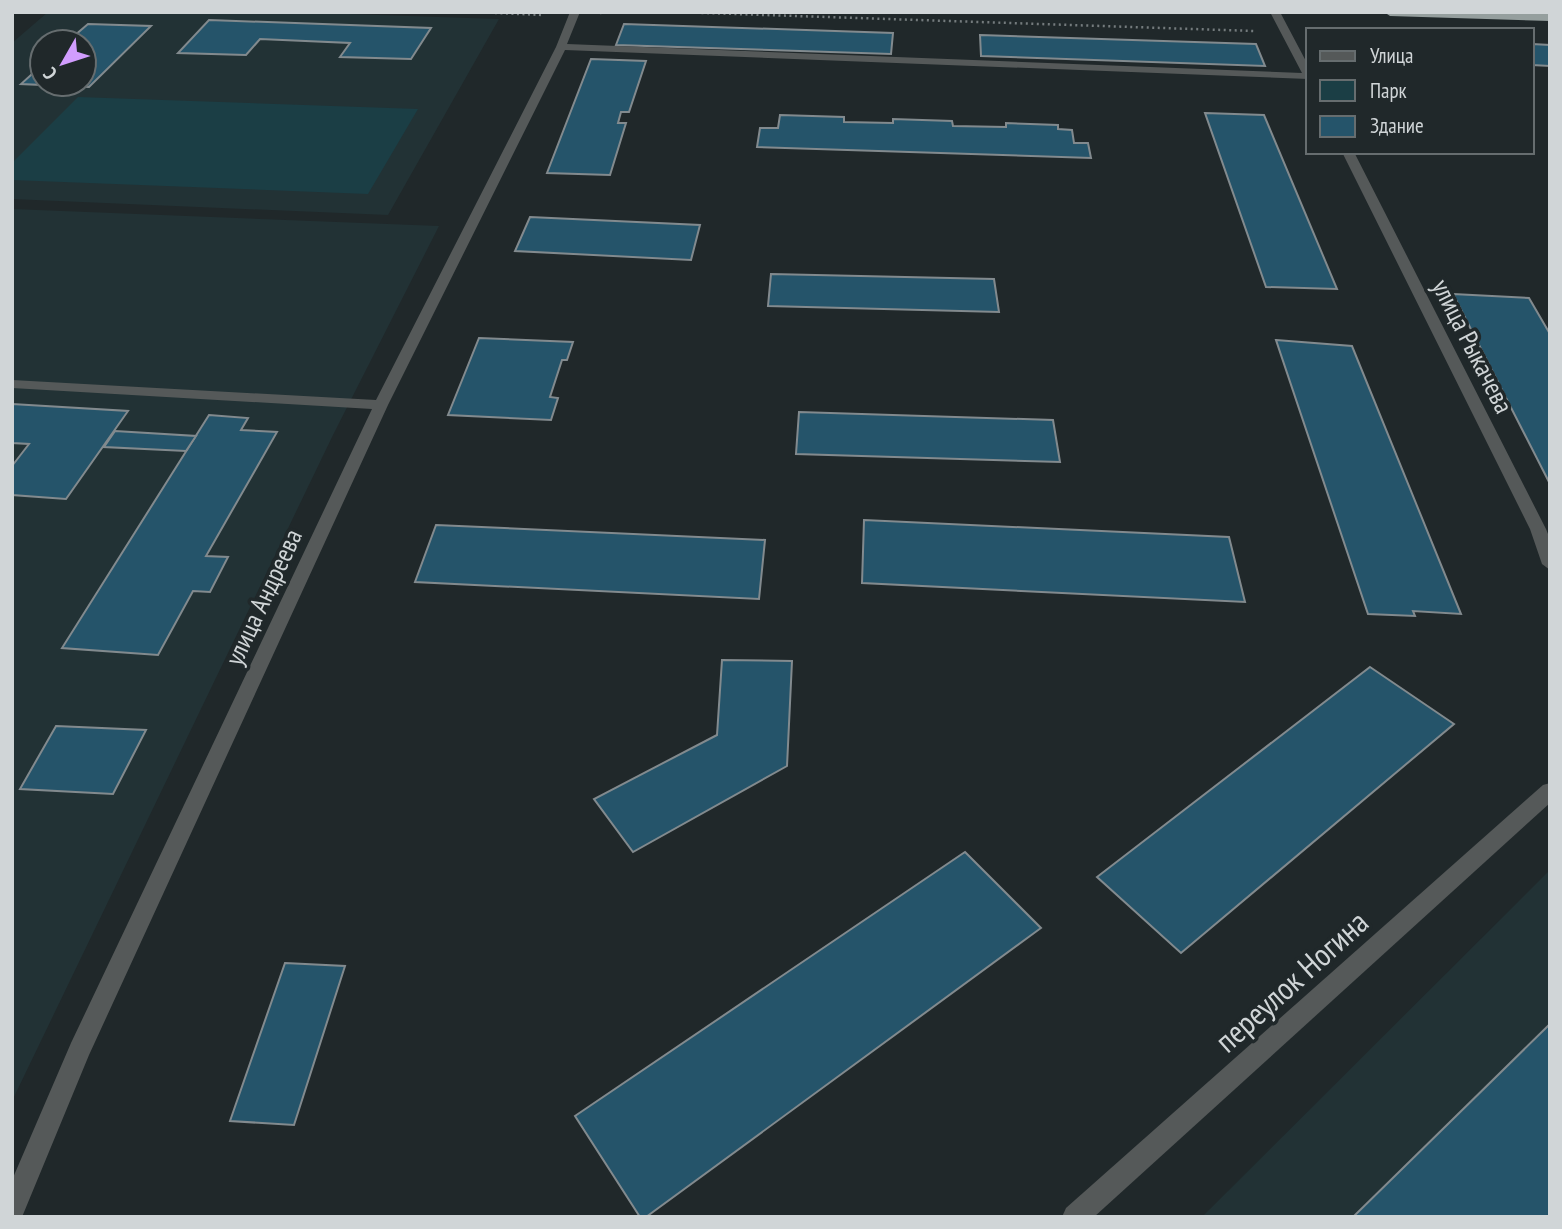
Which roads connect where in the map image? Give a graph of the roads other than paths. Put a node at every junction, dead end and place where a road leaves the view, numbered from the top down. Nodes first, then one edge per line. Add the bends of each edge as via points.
1 (575, 12) edge
2 (1275, 12) edge
3 (1390, 12) edge
4 (1550, 17) edge
5 (561, 47) junction
6 (1306, 71) edge
7 (1306, 75) edge
8 (1349, 154) edge
9 (12, 384) edge
10 (381, 405) junction
11 (1544, 529) edge
12 (1550, 564) edge
13 (1550, 792) edge
14 (12, 1210) edge
15 (1075, 1217) edge

1 - 5 street, улица Андреева
2 - 6 street
3 - 4 highway
5 - 7 street
5 - 10 street, улица Андреева
8 - 11 street, улица Рыкачева
9 - 10 street
10 - 14 street, улица Андреева via 79,1051
11 - 12 street, улица Рыкачева
13 - 15 street, переулок Ногина

